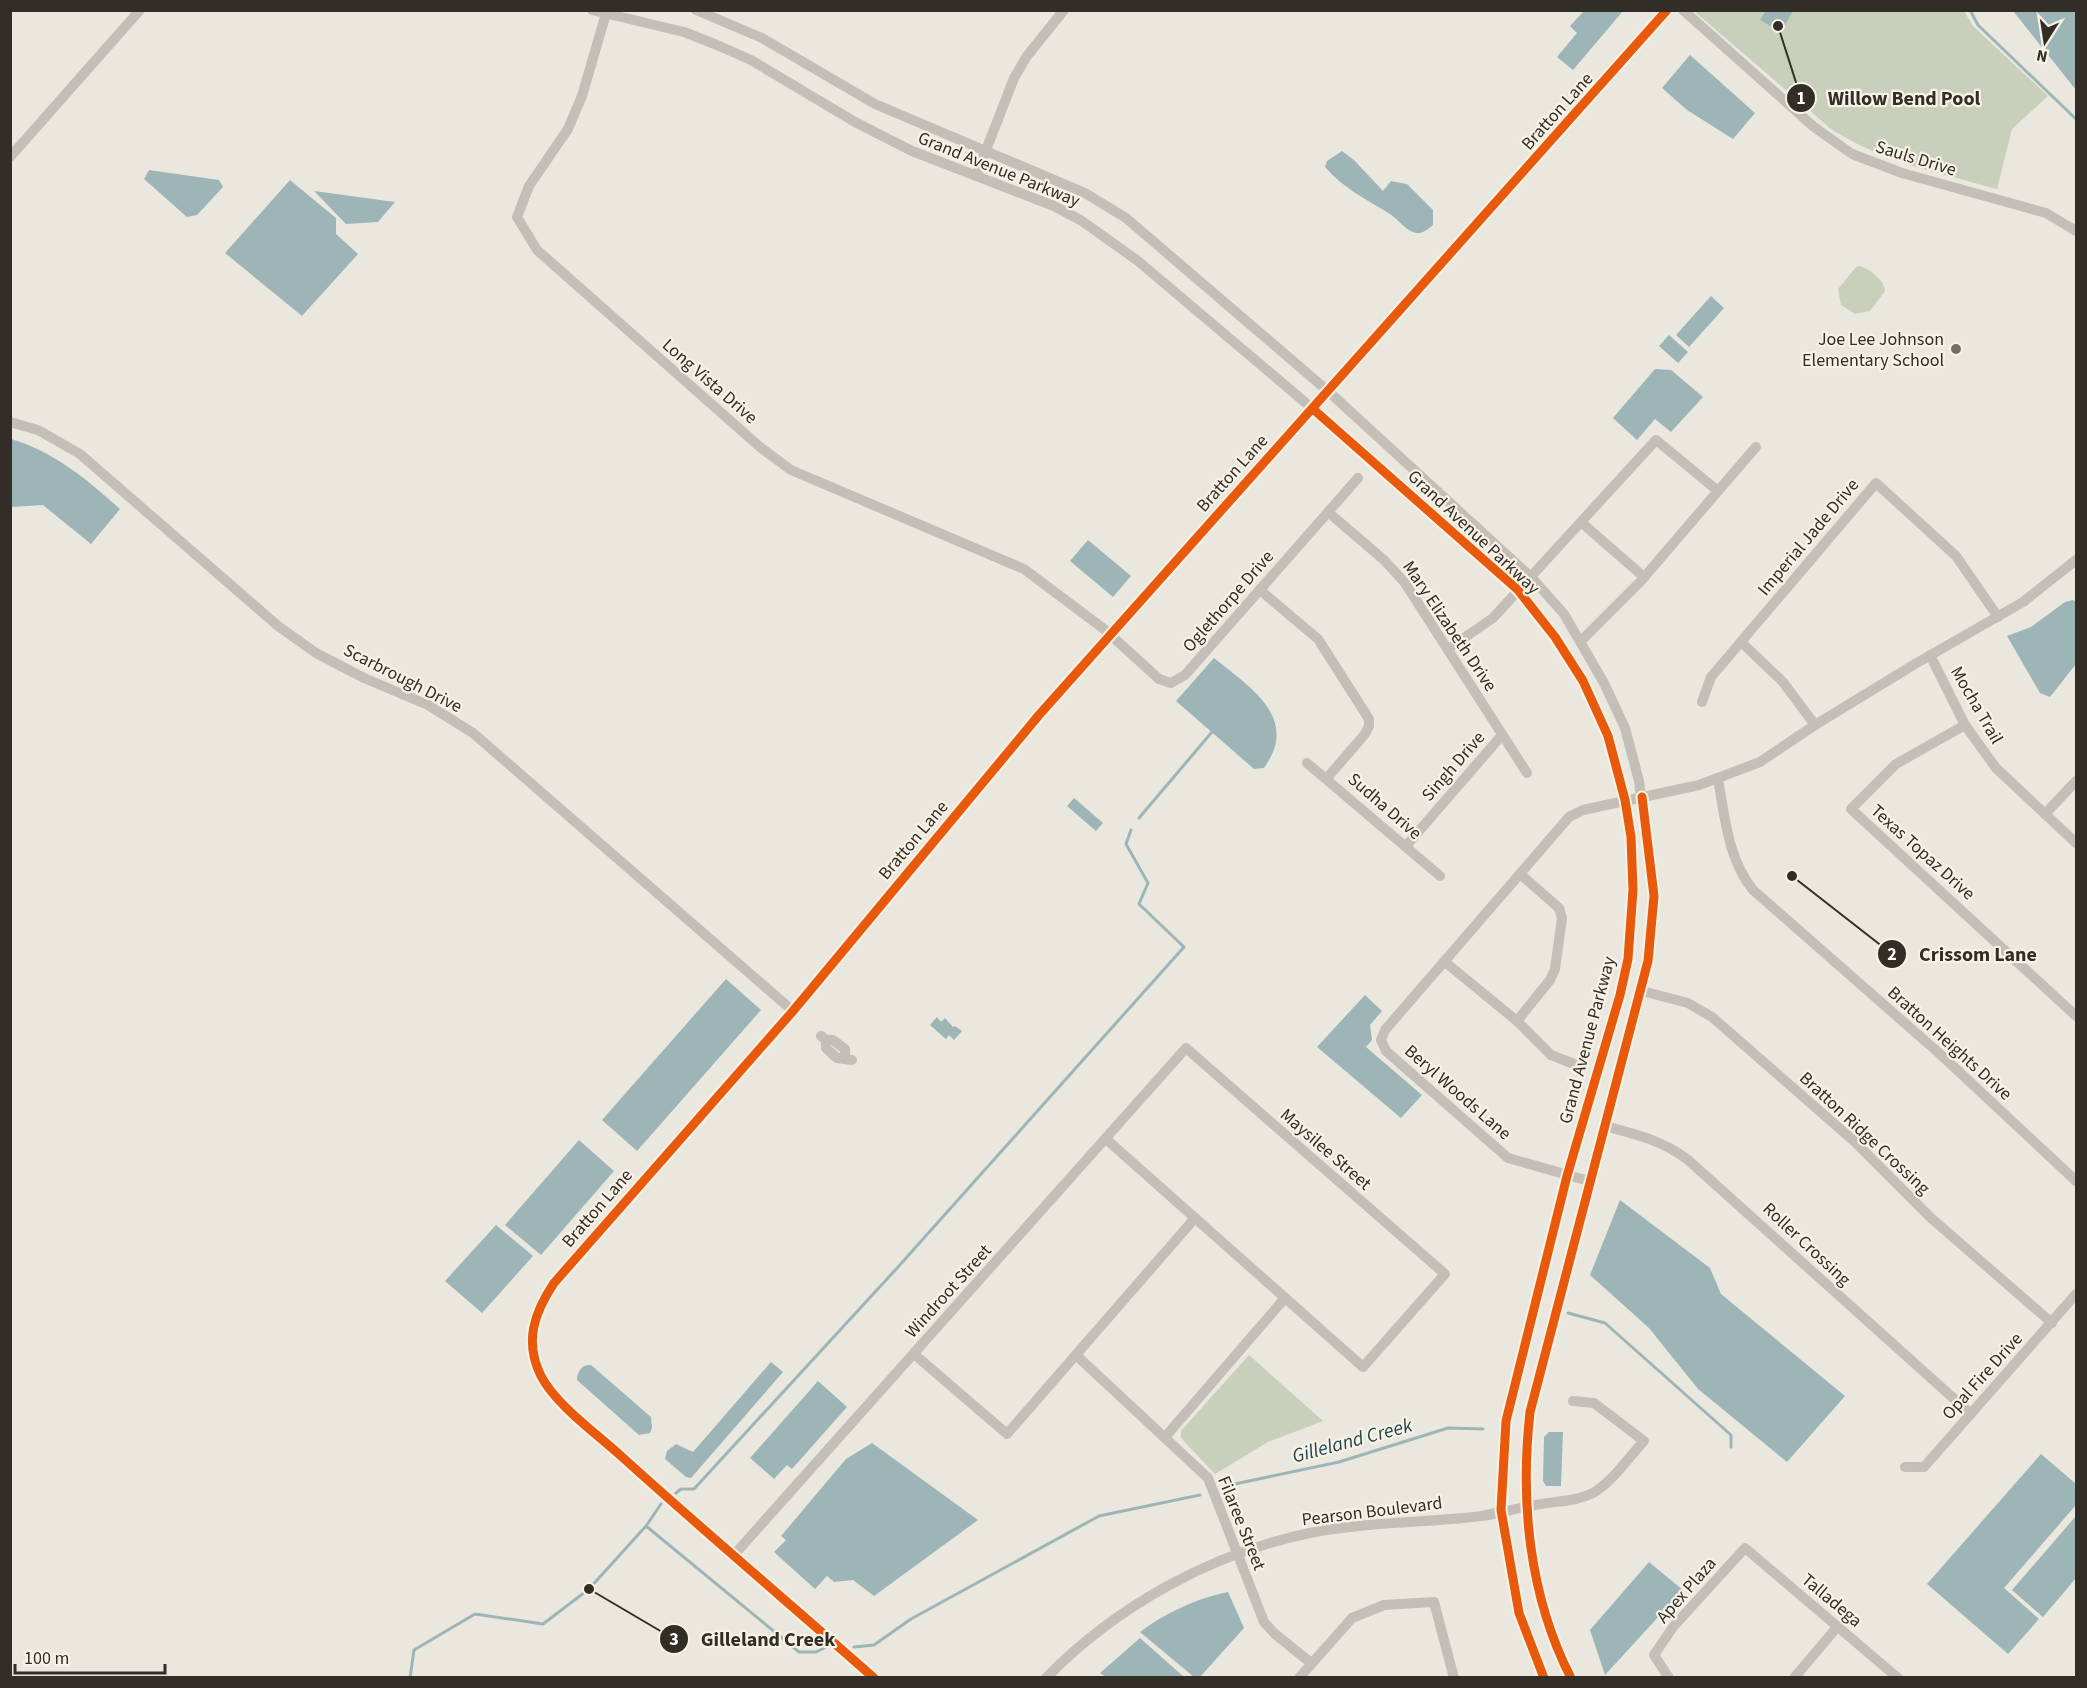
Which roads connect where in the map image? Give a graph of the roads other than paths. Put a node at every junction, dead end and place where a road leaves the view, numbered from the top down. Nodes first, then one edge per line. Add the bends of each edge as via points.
1 (140, 10) edge
2 (592, 10) edge
3 (696, 10) edge
4 (1064, 10) edge
5 (1667, 10) edge
6 (1683, 10) edge
7 (607, 12) edge
8 (986, 150) junction
9 (10, 157) edge
10 (976, 176) junction
11 (2076, 231) edge
12 (1329, 392) junction
13 (1313, 409) junction
14 (10, 422) edge
15 (1756, 447) dead end
16 (1358, 478) dead end
17 (1718, 491) junction
18 (1328, 512) junction
19 (1582, 523) junction
20 (2076, 560) edge
21 (1644, 577) junction
22 (1532, 578) junction
23 (1260, 590) junction
24 (1518, 590) junction
25 (1998, 617) junction
26 (1110, 635) junction
27 (1581, 641) junction
28 (1741, 642) junction
29 (1448, 649) junction
30 (1930, 655) junction
31 (1702, 702) dead end
32 (1815, 725) junction
33 (1965, 725) junction
34 (1502, 735) junction
35 (1307, 762) dead end
36 (1527, 773) dead end
37 (1328, 778) junction
38 (1718, 779) junction
39 (2076, 781) edge
40 (1642, 797) junction
41 (1625, 800) junction
42 (2045, 814) junction
43 (2076, 843) edge
44 (1406, 846) junction
45 (1520, 874) junction
46 (1440, 876) dead end
47 (1445, 962) junction
48 (1642, 991) junction
49 (793, 1011) junction
50 (2076, 1016) edge
51 (1517, 1021) junction
52 (824, 1038) dead end
53 (1186, 1048) joint
54 (849, 1059) dead end
55 (1574, 1064) dead end
56 (1605, 1126) junction
57 (1106, 1139) junction
58 (1567, 1176) junction
59 (1589, 1181) junction
60 (2076, 1181) edge
61 (1195, 1218) junction
62 (2076, 1294) edge
63 (1285, 1298) junction
64 (2052, 1323) junction
65 (914, 1354) junction
66 (1076, 1355) junction
67 (1573, 1401) dead end
68 (1971, 1414) junction
69 (1165, 1437) junction
70 (1905, 1467) dead end
71 (1526, 1506) junction
72 (1501, 1510) junction
73 (1744, 1548) joint
74 (1238, 1555) junction
75 (734, 1556) junction
76 (1838, 1626) junction
77 (1311, 1663) junction
78 (874, 1677) edge
79 (1046, 1677) edge
80 (1299, 1677) edge
81 (1454, 1677) edge
82 (1544, 1677) edge
83 (1571, 1677) edge
84 (1669, 1677) edge
85 (1794, 1677) edge
86 (1898, 1677) edge

1 - 9 street
2 - 7 street, Grand Avenue Parkway
3 - 8 street, Grand Avenue Parkway via 762,38 920,126
4 - 8 street via 1018,71
5 - 12 street, Bratton Lane
6 - 11 street, Sauls Drive via 1814,127 1852,154 1902,174 2046,213
7 - 10 street, Grand Avenue Parkway via 684,32 751,60 886,139
7 - 26 street, Long Vista Drive via 573,118 554,153 529,186 517,217 537,250 791,470 1024,569
8 - 10 street
8 - 12 street, Grand Avenue Parkway via 1085,193 1126,218
10 - 13 street, Grand Avenue Parkway via 1054,206 1105,237
12 - 13 street, Bratton Lane
12 - 22 street, Grand Avenue Parkway
13 - 24 street, Grand Avenue Parkway
13 - 26 street, Bratton Lane
14 - 49 street, Scarbrough Drive via 38,430 80,454 278,626 316,653 428,705 473,733
15 - 17 street
16 - 18 street, Oglethorpe Drive
17 - 19 street via 1656,440
17 - 21 street
18 - 23 street, Oglethorpe Drive
18 - 29 street, Mary Elizabeth Drive via 1405,583
19 - 21 street
19 - 22 street
20 - 25 street
21 - 27 street
22 - 24 street
22 - 27 street, Grand Avenue Parkway via 1564,614
23 - 26 street, Oglethorpe Drive via 1185,675 1171,683 1159,679
23 - 37 street via 1317,639 1369,719 1365,734
24 - 29 street via 1493,618
24 - 41 street, Grand Avenue Parkway via 1555,637 1587,690 1608,736
25 - 28 street, Imperial Jade Drive via 1956,556 1876,483
25 - 30 street
26 - 49 street, Bratton Lane
27 - 40 street, Grand Avenue Parkway via 1624,728
28 - 31 street, Imperial Jade Drive via 1711,677
28 - 32 street via 1783,682
29 - 34 street, Mary Elizabeth Drive
30 - 32 street
30 - 33 street, Mocha Trail
32 - 38 street via 1760,762
33 - 42 street, Mocha Trail via 1996,768
33 - 50 street, Texas Topaz Drive via 1896,764 1851,810
34 - 36 street, Mary Elizabeth Drive
34 - 44 street, Singh Drive
35 - 37 street, Sudha Drive
37 - 44 street, Sudha Drive
38 - 40 street
38 - 60 street, Bratton Heights Drive via 1731,850 1740,874 1753,890 1940,1054
39 - 42 street
40 - 41 street
40 - 48 street, Grand Avenue Parkway via 1654,896
41 - 45 street via 1569,817
41 - 58 street, Grand Avenue Parkway via 1633,891 1628,959
42 - 43 street, Mocha Trail
44 - 46 street, Sudha Drive
45 - 47 street
45 - 51 street via 1559,908 1562,918 1553,975
47 - 51 street
47 - 58 street, Beryl Woods Lane via 1385,1030 1381,1040 1386,1051 1508,1158
48 - 56 street, Grand Avenue Parkway
48 - 64 street, Bratton Ridge Crossing via 1688,1003 1712,1017
49 - 75 street, Bratton Lane via 554,1283 540,1304 532,1331 534,1359 542,1378 558,1398
51 - 55 street via 1551,1055
52 - 54 street via 826,1048 837,1058
53 - 57 street, Windroot Street
53 - 63 street, Maysilee Street via 1445,1274 1363,1367
56 - 59 street, Grand Avenue Parkway
56 - 68 street, Roller Crossing via 1668,1145 1687,1159
57 - 61 street
57 - 65 street, Windroot Street
58 - 59 street, Beryl Woods Lane
58 - 72 street, Grand Avenue Parkway via 1506,1421
59 - 71 street, Grand Avenue Parkway via 1530,1412
61 - 63 street
61 - 66 street
62 - 64 street, Opal Fire Drive
63 - 69 street
64 - 68 street, Opal Fire Drive
65 - 66 street via 1007,1434
65 - 75 street, Windroot Street
66 - 69 street, Filaree Street
67 - 71 street, Pearson Boulevard via 1594,1403 1644,1441 1594,1492 1576,1499
68 - 70 street, Opal Fire Drive via 1924,1467
69 - 74 street, Filaree Street via 1208,1478
71 - 72 street, Pearson Boulevard
71 - 83 street, Grand Avenue Parkway via 1540,1594 1559,1654
72 - 74 street, Pearson Boulevard via 1309,1534
72 - 82 street, Grand Avenue Parkway via 1519,1613
73 - 76 street, Talladega
73 - 84 street, Apex Plaza via 1673,1627 1654,1655
74 - 77 street, Filaree Street via 1264,1622
74 - 79 street, Pearson Boulevard via 1176,1582 1118,1617
75 - 78 street, Bratton Lane
76 - 85 street
76 - 86 street, Talladega
77 - 80 street
77 - 81 street via 1352,1618 1384,1605 1434,1602

